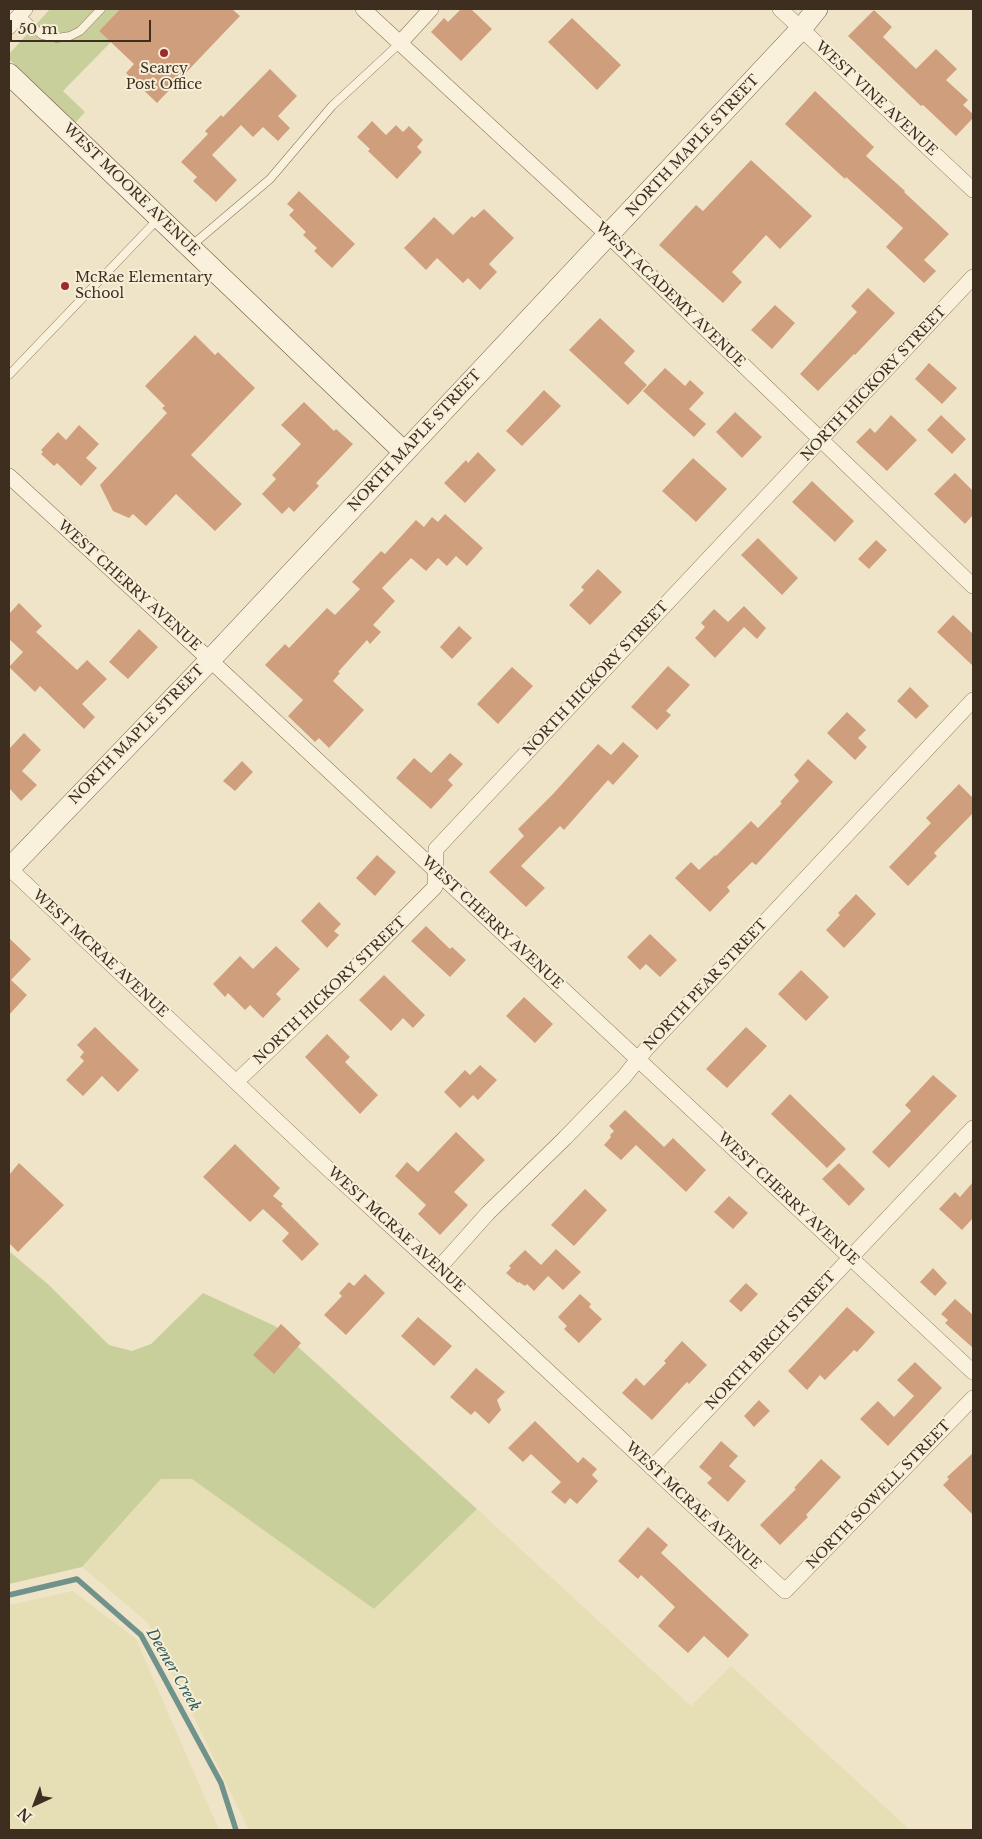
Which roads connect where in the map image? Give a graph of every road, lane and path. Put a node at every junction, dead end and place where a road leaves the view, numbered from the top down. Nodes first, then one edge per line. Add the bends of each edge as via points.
1 (101, 9) edge
2 (363, 9) edge
3 (431, 9) edge
4 (780, 9) edge
5 (817, 9) edge
6 (22, 12) edge
7 (9, 27) edge
8 (801, 29) junction
9 (399, 44) junction
10 (9, 74) edge
11 (973, 190) edge
12 (159, 218) junction
13 (608, 236) junction
14 (190, 247) junction
15 (973, 277) edge
16 (9, 375) edge
17 (820, 440) junction
18 (404, 452) junction
19 (9, 476) edge
20 (973, 586) edge
21 (210, 660) junction
22 (973, 700) edge
23 (9, 868) edge
24 (436, 871) junction
25 (638, 1060) junction
26 (236, 1082) junction
27 (973, 1128) edge
28 (850, 1257) junction
29 (438, 1269) junction
30 (973, 1372) edge
31 (973, 1398) edge
32 (652, 1468) junction
33 (785, 1591) joint

1 - 6 lane via 80,31 57,38 42,35
2 - 9 street, WEST ACADEMY AVENUE
3 - 9 street
4 - 8 street, WEST VINE AVENUE
5 - 8 main road, NORTH MAPLE STREET
6 - 7 street
8 - 11 street, WEST VINE AVENUE
8 - 13 main road, NORTH MAPLE STREET
9 - 13 street, WEST ACADEMY AVENUE
9 - 14 lane via 332,106 270,179
10 - 12 main road, WEST MOORE AVENUE
12 - 14 main road, WEST MOORE AVENUE
12 - 16 lane
13 - 17 street, WEST ACADEMY AVENUE
13 - 18 main road, NORTH MAPLE STREET
14 - 18 main road, WEST MOORE AVENUE
15 - 17 street, NORTH HICKORY STREET
17 - 20 street, WEST ACADEMY AVENUE
17 - 24 street, NORTH HICKORY STREET via 436,849
18 - 21 main road, NORTH MAPLE STREET
19 - 21 street, WEST CHERRY AVENUE
21 - 23 main road, NORTH MAPLE STREET
21 - 24 street, WEST CHERRY AVENUE
22 - 25 street, NORTH PEAR STREET
23 - 26 street, WEST MCRAE AVENUE
24 - 25 street, WEST CHERRY AVENUE
24 - 26 street, NORTH HICKORY STREET via 435,887
25 - 28 street, WEST CHERRY AVENUE
25 - 29 street, NORTH PEAR STREET via 488,1213
26 - 29 street, WEST MCRAE AVENUE
27 - 28 street, NORTH BIRCH STREET
28 - 30 street, WEST CHERRY AVENUE
28 - 32 street, NORTH BIRCH STREET
29 - 32 street, WEST MCRAE AVENUE
31 - 33 street, NORTH SOWELL STREET
32 - 33 street, WEST MCRAE AVENUE

